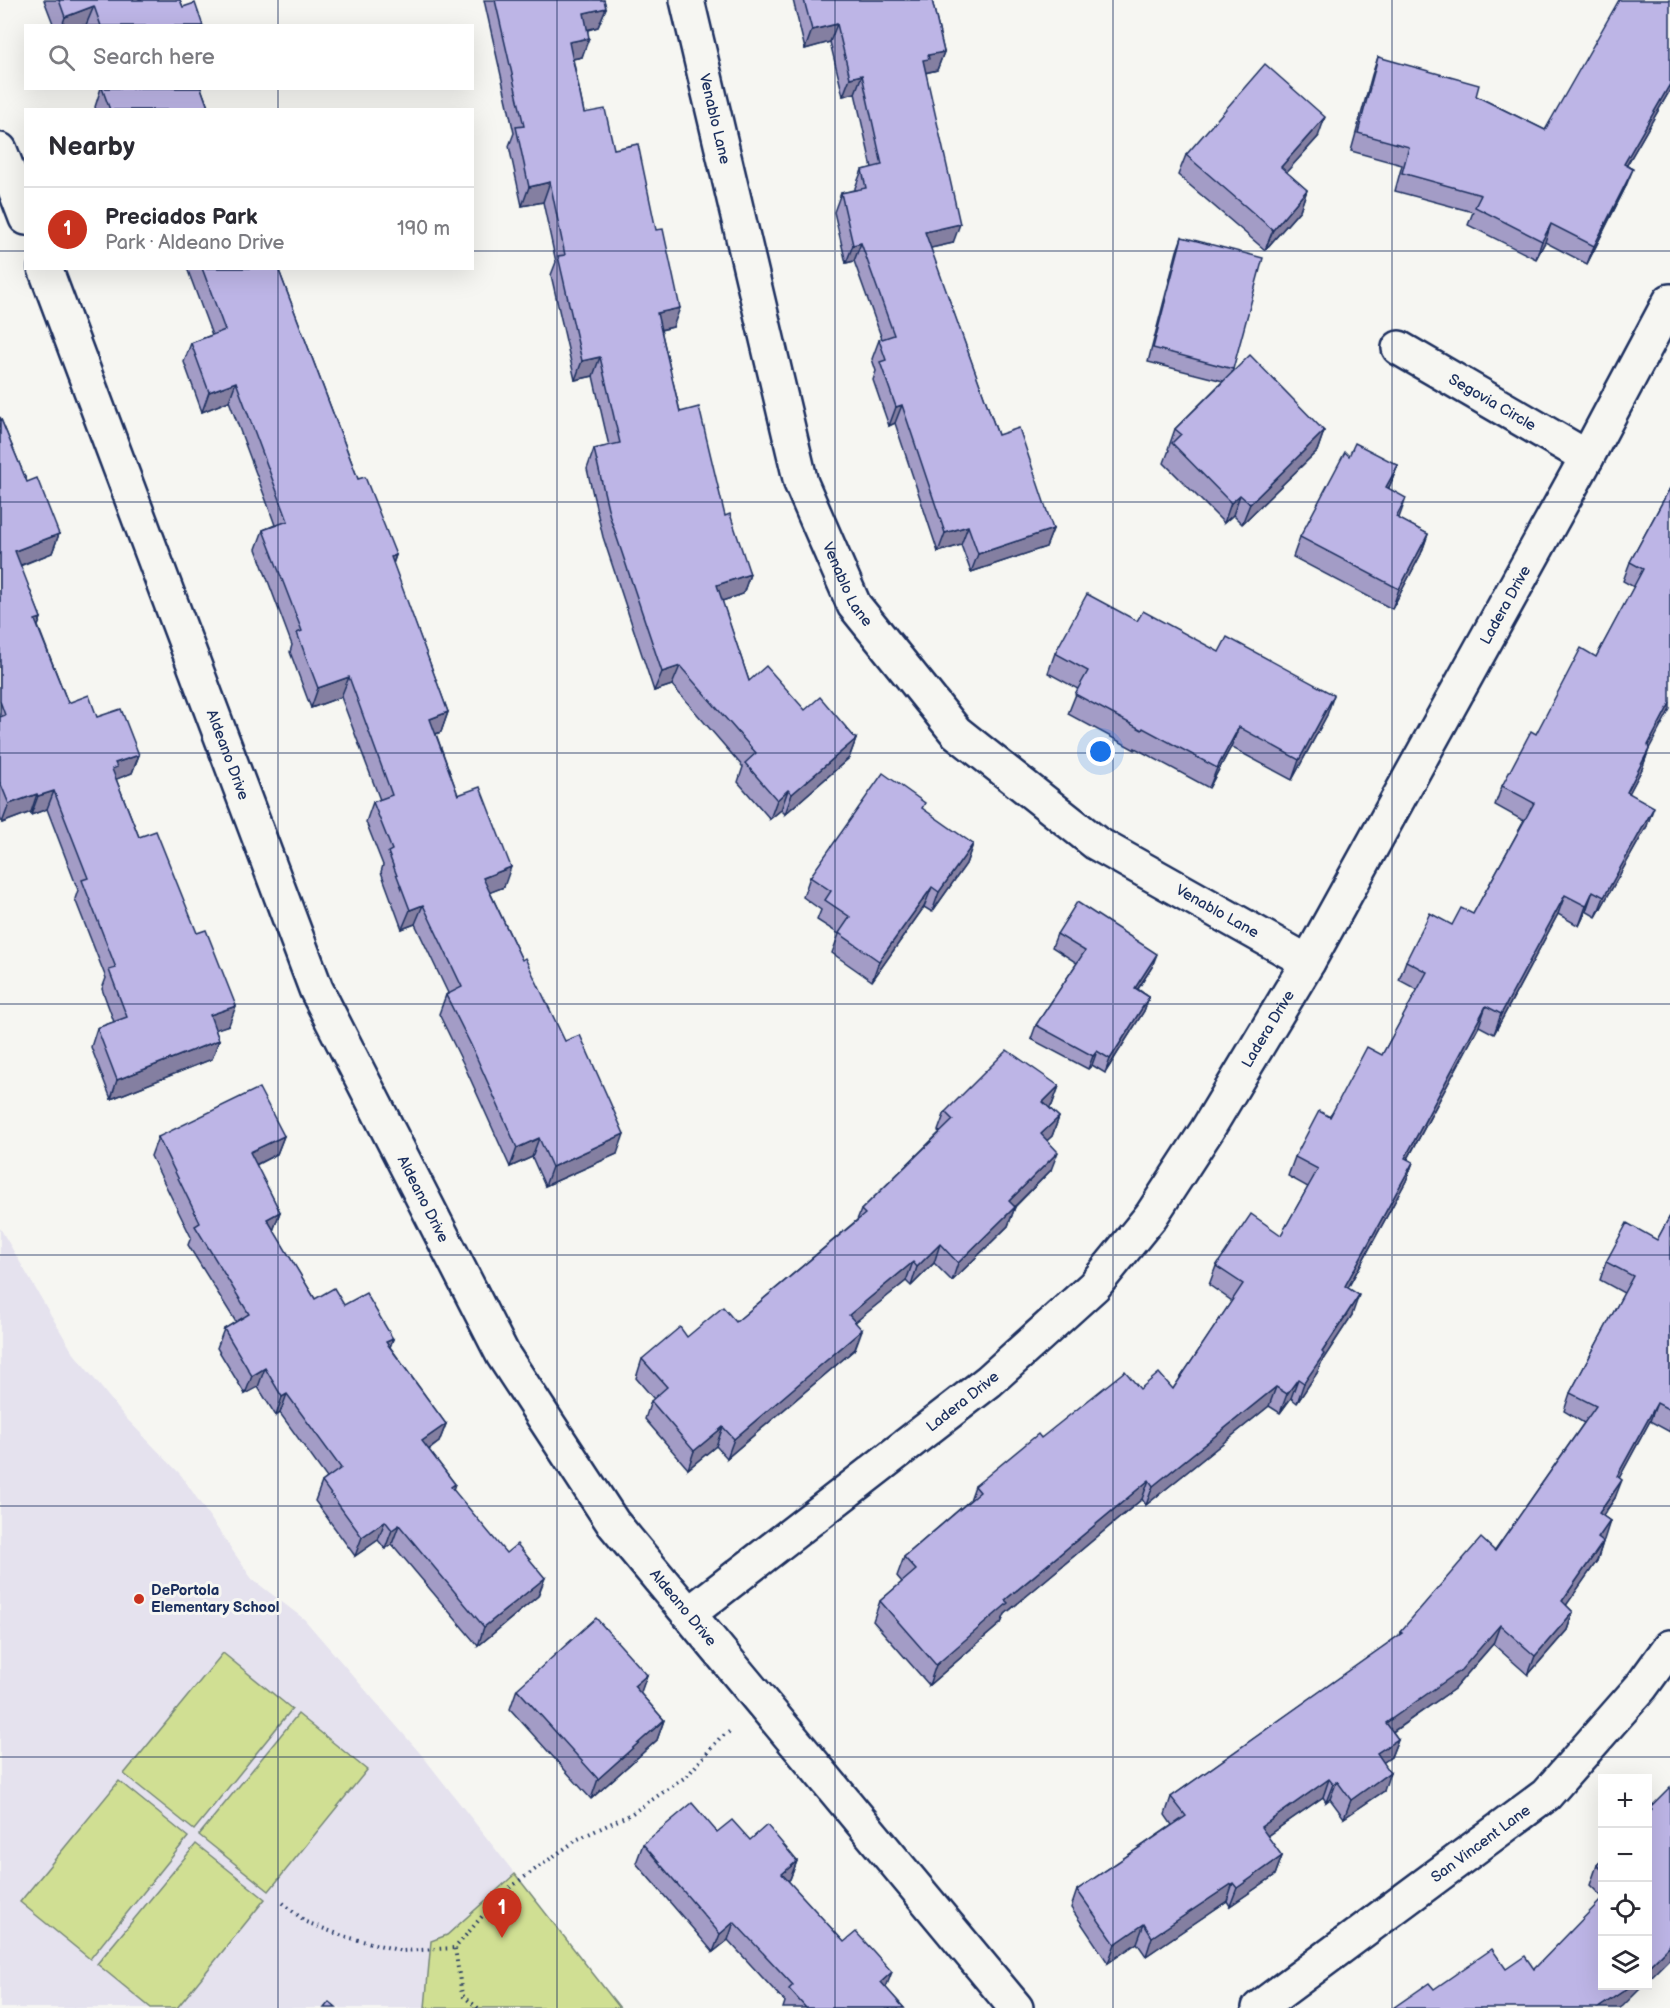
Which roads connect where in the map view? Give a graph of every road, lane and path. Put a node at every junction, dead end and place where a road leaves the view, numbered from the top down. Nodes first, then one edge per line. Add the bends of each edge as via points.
1 (687, 0) edge
2 (0, 150) edge
3 (24, 213) edge
4 (46, 270) edge
5 (1670, 302) edge
6 (1399, 348) dead end
7 (1587, 458) junction
8 (1308, 962) junction
9 (690, 1613) junction
10 (1670, 1647) edge
11 (720, 1738) dead end
12 (283, 1903) dead end
13 (454, 1948) junction
14 (478, 2008) edge
15 (1016, 2008) edge
16 (1258, 2008) edge

1 - 8 street, Venablo Lane via 801,483 854,605 956,732 1096,843
2 - 3 street
4 - 9 street, Aldeano Drive via 316,989 503,1355 613,1523
5 - 7 street, Ladera Drive
6 - 7 street, Segovia Circle
7 - 8 street, Ladera Drive
8 - 9 street, Ladera Drive via 1151,1216 1094,1286 989,1382
9 - 15 street, Aldeano Drive
10 - 16 street, San Vincent Lane via 1641,1687 1546,1795
11 - 13 path via 687,1776 631,1814 578,1839 502,1893
12 - 13 path via 306,1922 343,1936 402,1951
13 - 14 path via 462,1995

